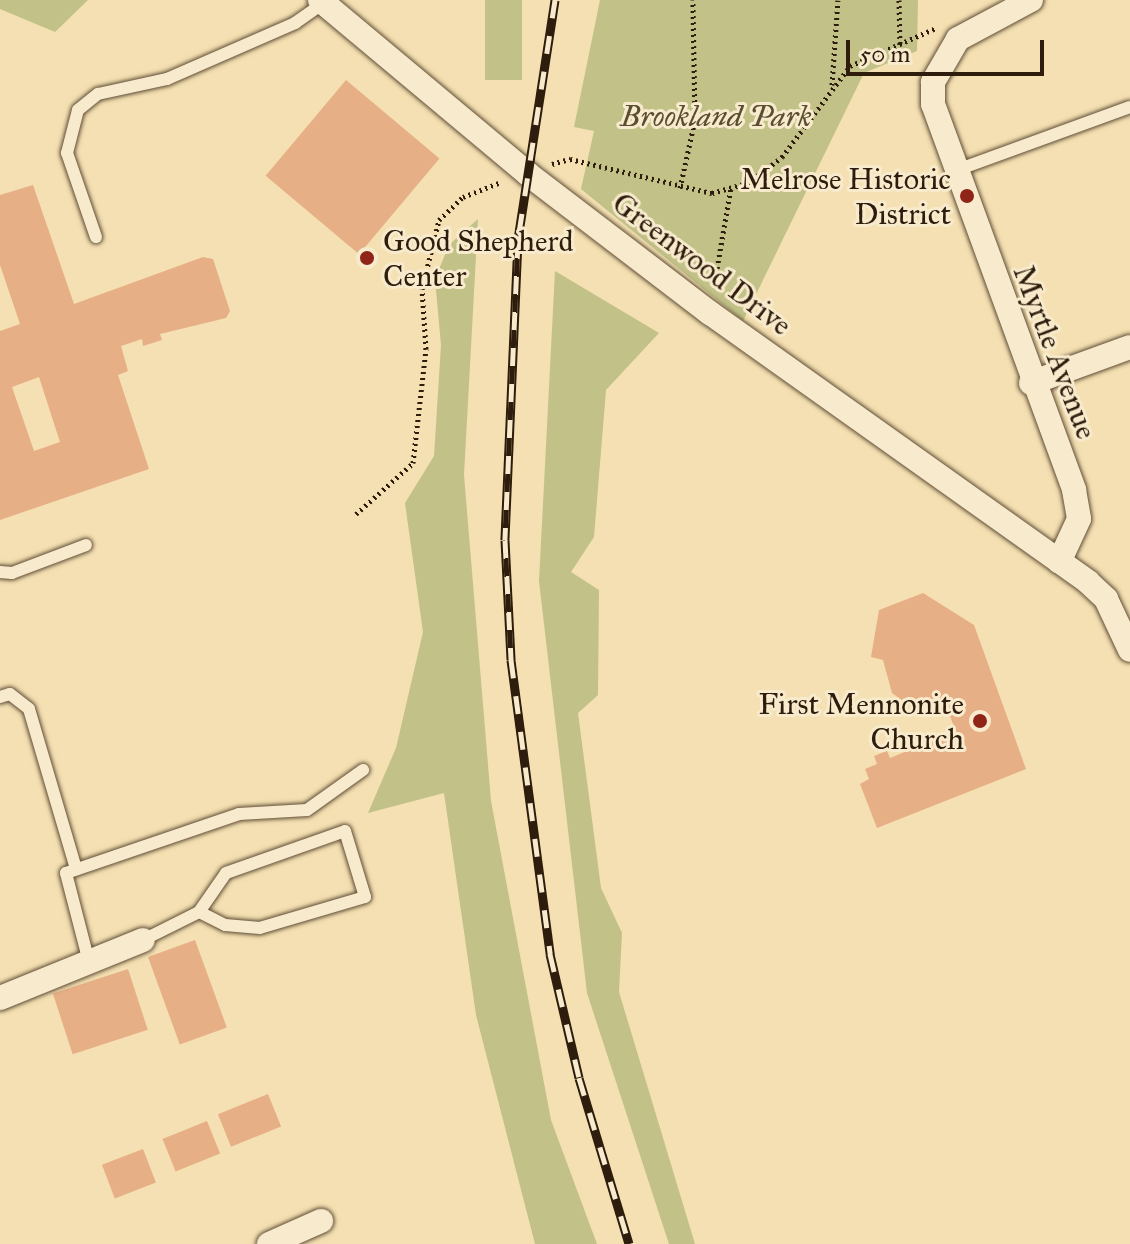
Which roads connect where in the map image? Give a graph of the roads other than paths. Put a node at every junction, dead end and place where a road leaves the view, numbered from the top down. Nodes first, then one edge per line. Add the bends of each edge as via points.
1 (1031, 0) edge
2 (322, 2) edge
3 (1130, 107) edge
4 (954, 171) junction
5 (96, 237) dead end
6 (1130, 347) edge
7 (1031, 383) junction
8 (86, 545) dead end
9 (1059, 562) junction
10 (0, 572) edge
11 (1130, 650) edge
12 (0, 697) edge
13 (363, 770) dead end
14 (76, 869) junction
15 (199, 912) junction
16 (143, 940) joint
17 (89, 962) junction
18 (0, 998) edge
19 (321, 1221) dead end
20 (269, 1244) edge

1 - 4 street, Myrtle Avenue via 958,39 933,82 933,104
2 - 5 lane via 295,23 167,79 98,94 78,110 67,153
2 - 9 street, Greenwood Drive via 528,174 710,313
3 - 4 lane
4 - 7 street, Myrtle Avenue
6 - 7 street
7 - 9 street, Myrtle Avenue via 1078,506 1072,541
8 - 10 lane via 12,573
9 - 11 street via 1106,599
12 - 14 lane via 10,694 29,709
13 - 14 lane via 307,810 239,814
14 - 17 lane via 66,873
15 - 15 lane via 226,873 345,831 365,897 260,928 225,925
15 - 16 lane
16 - 17 street
17 - 18 street
19 - 20 street

